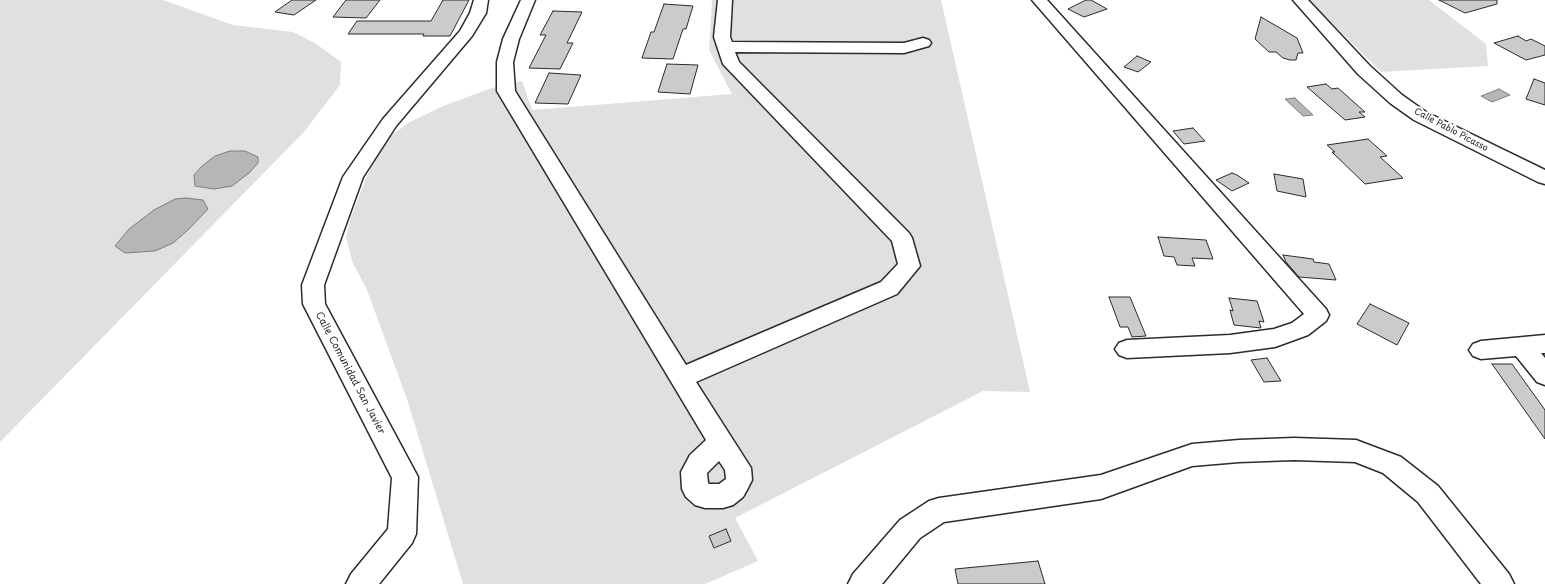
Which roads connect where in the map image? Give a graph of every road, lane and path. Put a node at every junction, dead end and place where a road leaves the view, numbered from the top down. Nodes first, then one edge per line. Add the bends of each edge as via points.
1 (481, 0) edge
2 (528, 0) edge
3 (725, 0) edge
4 (1039, 0) edge
5 (1300, 0) edge
6 (923, 43) dead end
7 (725, 48) junction
8 (1541, 177) edge
9 (1545, 193) edge
10 (1534, 345) edge
11 (1127, 349) dead end
12 (1481, 350) dead end
13 (1545, 375) edge
14 (681, 378) junction
15 (721, 442) dead end
16 (361, 584) edge
17 (863, 584) edge
18 (1499, 584) edge

1 - 16 street, Calle Comunidad San Javier via 478,13 466,33 389,123 353,176 313,286 314,304 404,477 402,534
2 - 14 street via 511,38 505,62 506,91
3 - 7 street via 722,37
4 - 11 street via 1318,315 1300,329 1275,338 1230,344
5 - 8 street, Calle Pablo Picasso via 1364,70 1396,99 1420,116
6 - 7 street via 904,48
7 - 14 street via 731,64 902,238 910,266 889,288
8 - 9 street via 1538,186
10 - 12 street
10 - 13 street
14 - 15 street
17 - 18 street via 910,529 938,510 1100,487 1192,455 1294,449 1356,452 1392,465 1428,494

